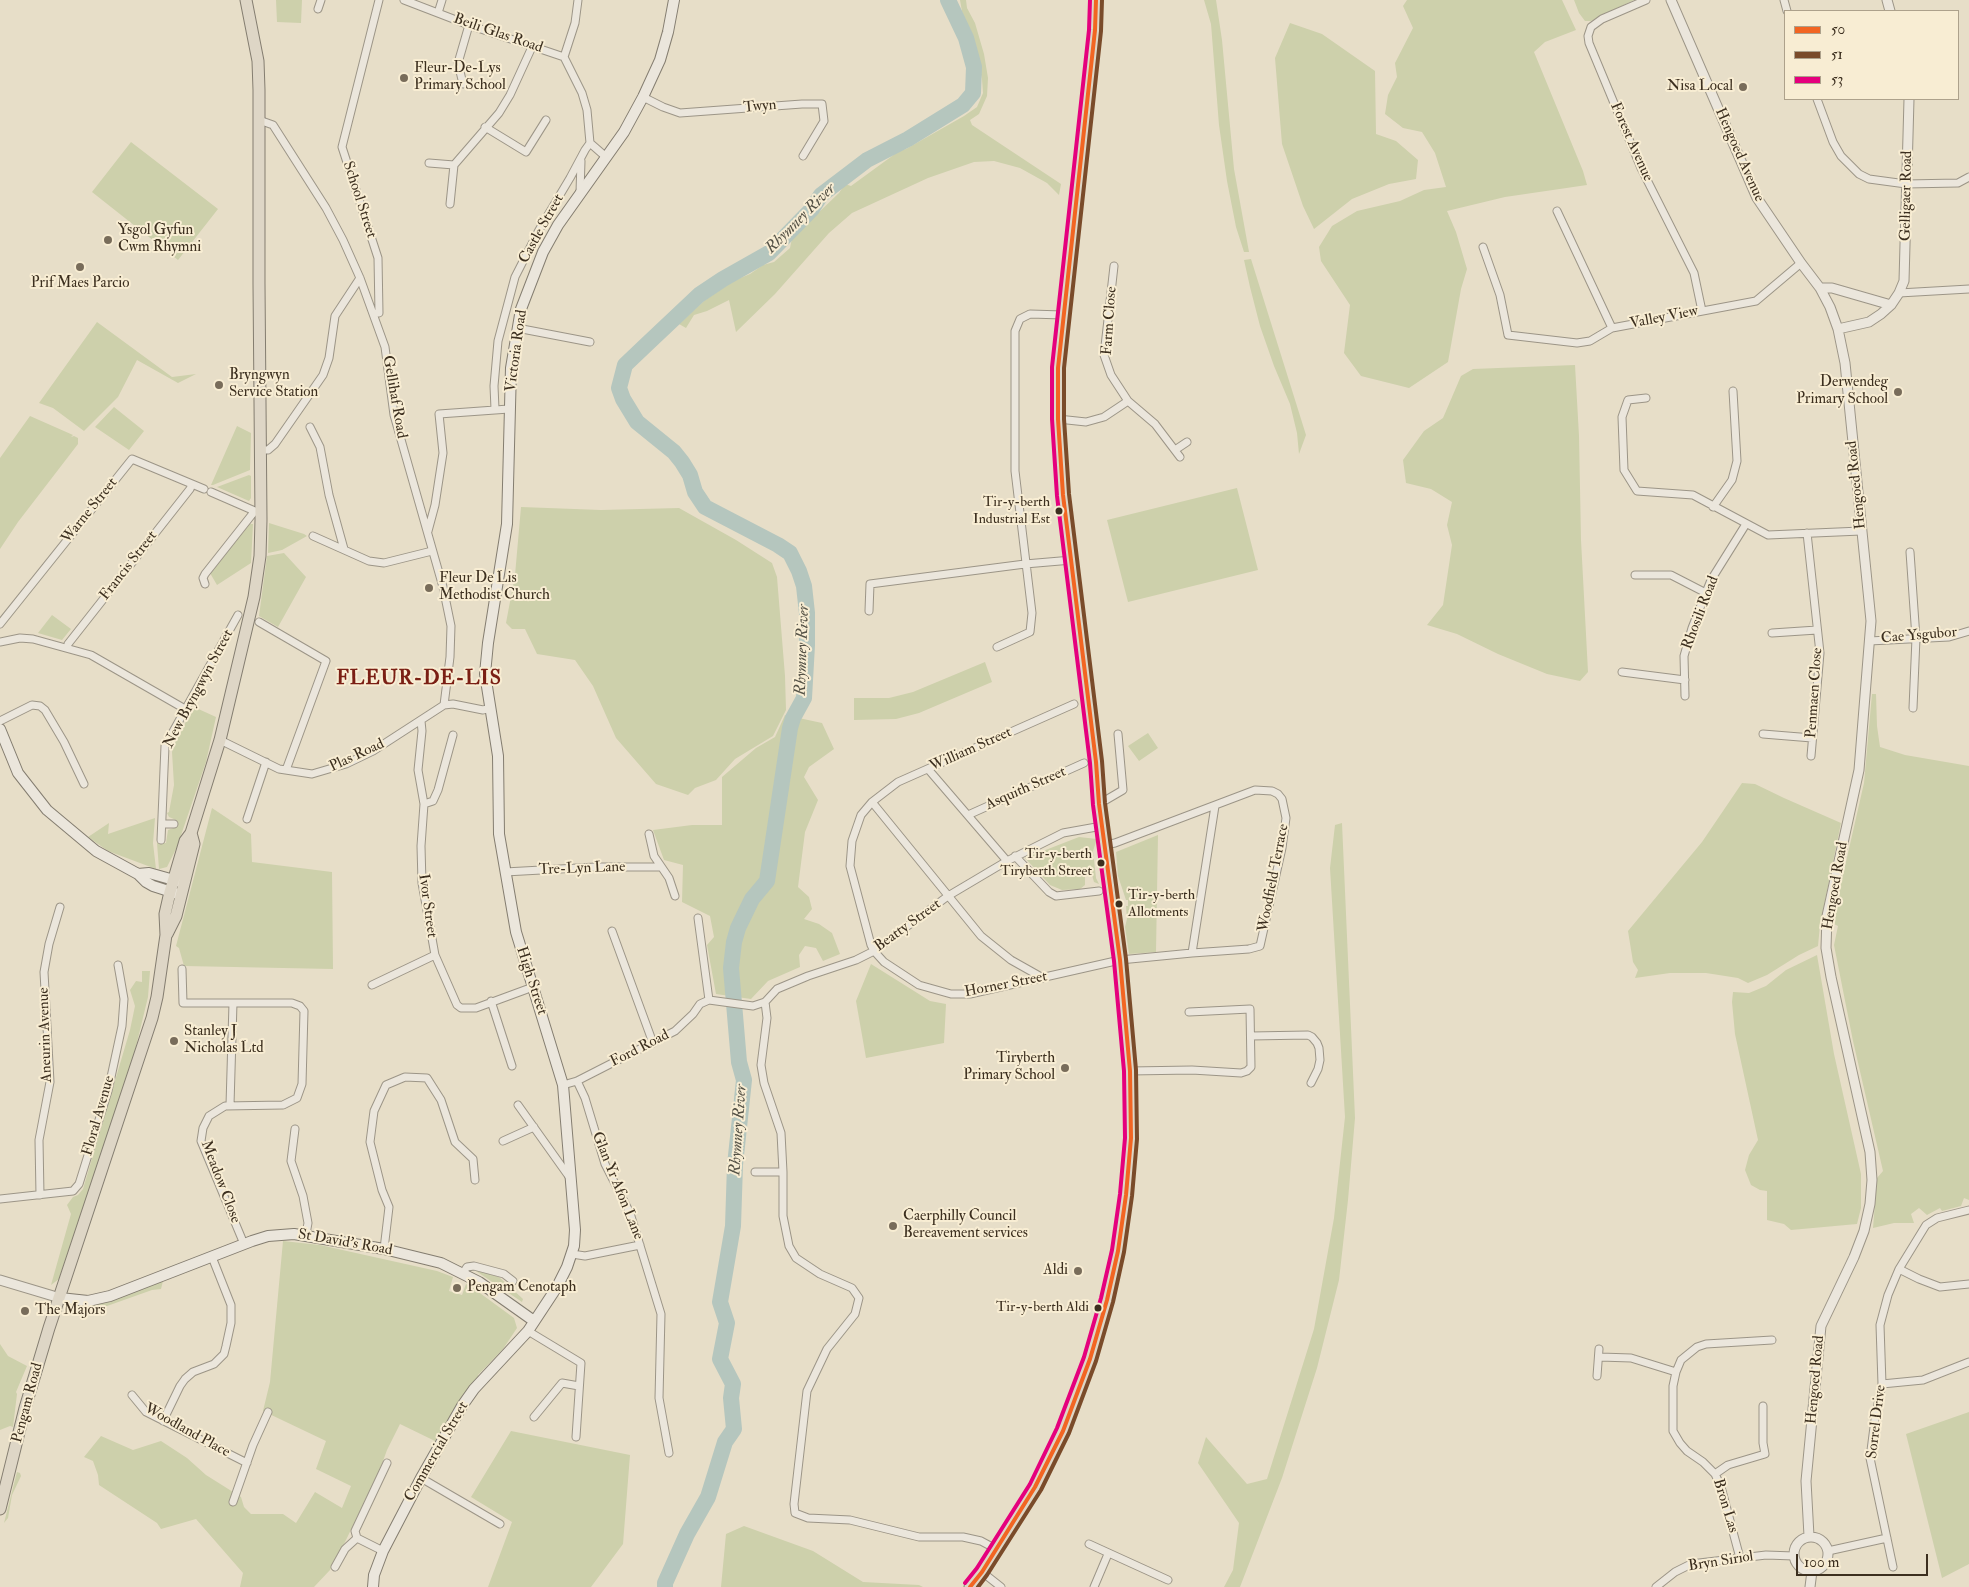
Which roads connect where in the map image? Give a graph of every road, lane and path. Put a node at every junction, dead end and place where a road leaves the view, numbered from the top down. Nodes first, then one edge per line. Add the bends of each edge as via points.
1 (246, 0) edge
2 (321, 0) edge
3 (379, 0) edge
4 (404, 0) edge
5 (442, 0) edge
6 (578, 0) edge
7 (674, 0) edge
8 (1096, 0) edge
9 (1646, 0) edge
10 (1671, 0) edge
11 (318, 9) dead end
12 (438, 12) junction
13 (469, 25) junction
14 (532, 47) junction
15 (564, 56) junction
16 (463, 84) dead end
17 (643, 97) junction
18 (1817, 100) edge
19 (1909, 100) edge
20 (259, 120) junction
21 (546, 120) dead end
22 (485, 127) junction
23 (590, 143) junction
24 (803, 156) dead end
25 (606, 157) junction
26 (581, 158) junction
27 (429, 163) dead end
28 (454, 165) junction
29 (1969, 177) edge
30 (1906, 184) junction
31 (580, 192) junction
32 (450, 204) dead end
33 (1557, 211) dead end
34 (1483, 248) dead end
35 (1801, 263) junction
36 (1114, 266) dead end
37 (360, 278) junction
38 (1820, 288) junction
39 (1969, 289) edge
40 (1900, 293) junction
41 (1891, 305) junction
42 (1702, 312) junction
43 (379, 314) dead end
44 (1063, 315) junction
45 (517, 328) junction
46 (1612, 328) junction
47 (1838, 329) junction
48 (590, 342) dead end
49 (1733, 391) dead end
50 (1646, 398) dead end
51 (1128, 400) junction
52 (495, 409) junction
53 (509, 409) junction
54 (1058, 420) junction
55 (310, 427) dead end
56 (1187, 442) dead end
57 (260, 450) junction
58 (1175, 450) junction
59 (1180, 457) dead end
60 (192, 484) junction
61 (204, 489) dead end
62 (212, 492) dead end
63 (1713, 507) junction
64 (258, 512) junction
65 (1746, 524) junction
66 (1861, 531) junction
67 (428, 532) junction
68 (1807, 533) junction
69 (313, 536) dead end
70 (344, 550) junction
71 (432, 551) junction
72 (1910, 552) dead end
73 (1072, 560) junction
74 (1024, 564) junction
75 (1635, 575) dead end
76 (205, 584) dead end
77 (1706, 592) junction
78 (869, 612) dead end
79 (238, 615) dead end
80 (259, 622) dead end
81 (0, 624) edge
82 (1818, 630) junction
83 (1969, 632) edge
84 (1772, 633) dead end
85 (1916, 638) junction
86 (0, 640) edge
87 (1869, 641) junction
88 (997, 647) dead end
89 (66, 648) junction
90 (1622, 672) dead end
91 (1685, 680) junction
92 (1686, 696) dead end
93 (1074, 704) dead end
94 (444, 705) junction
95 (491, 708) junction
96 (1913, 708) dead end
97 (185, 709) junction
98 (0, 721) edge
99 (421, 722) junction
100 (0, 729) edge
101 (1118, 734) dead end
102 (1763, 734) dead end
103 (453, 735) dead end
104 (1812, 738) junction
105 (220, 740) junction
106 (1811, 756) dead end
107 (266, 762) junction
108 (1084, 763) dead end
109 (928, 769) junction
110 (286, 770) junction
111 (84, 784) dead end
112 (872, 802) junction
113 (424, 804) junction
114 (1100, 804) junction
115 (1215, 806) junction
116 (968, 814) junction
117 (247, 819) dead end
118 (162, 824) junction
119 (174, 824) dead end
120 (1102, 826) junction
121 (649, 834) dead end
122 (161, 840) dead end
123 (1105, 845) junction
124 (1015, 856) junction
125 (1006, 861) junction
126 (660, 867) junction
127 (505, 872) junction
128 (138, 874) junction
129 (179, 882) junction
130 (1099, 891) dead end
131 (176, 894) junction
132 (675, 896) dead end
133 (948, 896) junction
134 (60, 907) dead end
135 (698, 918) dead end
136 (612, 931) dead end
137 (874, 951) junction
138 (1192, 953) junction
139 (435, 955) junction
140 (1120, 960) junction
141 (118, 965) dead end
142 (182, 969) dead end
143 (1043, 978) junction
144 (372, 985) dead end
145 (533, 987) junction
146 (713, 1000) junction
147 (491, 1001) junction
148 (765, 1002) junction
149 (233, 1003) junction
150 (1189, 1012) dead end
151 (1251, 1036) junction
152 (652, 1043) junction
153 (512, 1066) dead end
154 (1130, 1071) junction
155 (577, 1081) junction
156 (1311, 1083) dead end
157 (563, 1085) junction
158 (230, 1105) junction
159 (518, 1105) dead end
160 (534, 1127) junction
161 (294, 1129) dead end
162 (503, 1141) dead end
163 (755, 1172) dead end
164 (784, 1172) junction
165 (476, 1180) dead end
166 (572, 1181) junction
167 (40, 1195) junction
168 (0, 1199) edge
169 (1969, 1210) edge
170 (306, 1234) junction
171 (244, 1244) junction
172 (640, 1245) junction
173 (384, 1250) junction
174 (572, 1254) junction
175 (212, 1257) junction
176 (1900, 1269) junction
177 (463, 1273) junction
178 (0, 1280) edge
179 (513, 1281) dead end
180 (1969, 1284) edge
181 (60, 1298) junction
182 (534, 1321) junction
183 (528, 1331) junction
184 (1772, 1340) dead end
185 (1599, 1349) dead end
186 (1600, 1357) junction
187 (1969, 1362) edge
188 (1676, 1372) junction
189 (1597, 1376) dead end
190 (1882, 1384) junction
191 (579, 1386) junction
192 (132, 1395) dead end
193 (1763, 1406) dead end
194 (268, 1412) dead end
195 (534, 1417) dead end
196 (163, 1421) junction
197 (576, 1437) dead end
198 (669, 1452) dead end
199 (247, 1463) junction
200 (387, 1463) dead end
201 (1716, 1474) junction
202 (421, 1478) junction
203 (233, 1502) dead end
204 (0, 1510) edge
205 (500, 1524) dead end
206 (1809, 1536) junction
207 (357, 1538) junction
208 (1887, 1538) junction
209 (1089, 1544) dead end
210 (996, 1549) junction
211 (382, 1551) junction
212 (1828, 1551) junction
213 (1108, 1554) junction
214 (1794, 1556) junction
215 (1740, 1558) junction
216 (335, 1567) dead end
217 (1893, 1567) dead end
218 (1812, 1571) junction
219 (982, 1572) junction
220 (1168, 1580) dead end
221 (373, 1587) edge
222 (970, 1587) edge
223 (1001, 1587) edge
224 (1094, 1587) edge
225 (1656, 1587) edge
226 (1810, 1587) edge

1 - 20 main road, Pengam Road via 258,61
2 - 11 street
3 - 43 street, School Street via 342,147 378,258
4 - 12 street, Beili Glas Road
5 - 12 street
6 - 15 street via 575,23
7 - 17 main road, Victoria Road via 660,60
8 - 44 main road
9 - 42 street, Forest Avenue via 1591,27 1589,43 1641,168 1694,273
10 - 35 street, Hengoed Avenue via 1757,198
12 - 13 street, Beili Glas Road
13 - 14 street, Beili Glas Road
13 - 16 street via 458,64
14 - 15 street, Beili Glas Road
14 - 22 street via 510,95
15 - 23 street via 582,93
17 - 24 street, Twyn via 680,113 822,104 824,121
17 - 25 main road, Victoria Road
18 - 30 street via 1833,142 1850,166 1869,180
19 - 30 street, Gelligaer Road
20 - 37 street, Gellihaf Road via 273,125 326,208
20 - 57 main road, Pengam Road
21 - 22 street via 526,152
22 - 28 street
23 - 25 street
23 - 26 street, Castle Street
25 - 31 main road, Victoria Road
26 - 31 street
26 - 52 street, Castle Street via 515,277 498,341
27 - 28 street
28 - 32 street
29 - 30 street via 1958,183
30 - 40 street, Gelligaer Road via 1906,269
31 - 45 main road, Victoria Road via 543,252 530,281
33 - 46 street, Valley View
34 - 46 street via 1500,294 1508,335 1577,343 1590,341
35 - 38 street, Hengoed Avenue
35 - 42 street, Valley View via 1756,301
36 - 51 street, Farm Close via 1104,355 1111,375
37 - 57 street via 334,316 329,358 323,375 272,448
37 - 67 street, Gellihaf Road via 385,347 394,415
38 - 41 street via 1832,288
38 - 47 street, Hengoed Road
39 - 40 street
40 - 41 street
41 - 47 street via 1869,322
42 - 46 street, Valley View
44 - 54 main road
44 - 74 street via 1030,314 1020,319 1015,330 1015,471
45 - 48 street
45 - 53 main road, Victoria Road
47 - 66 street, Hengoed Road via 1845,363
49 - 63 street via 1736,461 1732,480
50 - 63 street via 1628,400 1622,417 1624,470 1637,491 1693,495
51 - 54 street via 1104,417 1086,422
51 - 58 street, Farm Close via 1155,424
52 - 53 street
52 - 67 street via 439,414 443,453
53 - 95 main road, Victoria Road via 507,524 485,674
54 - 73 main road
55 - 70 street via 320,446 328,495
56 - 58 street
57 - 64 main road, Pengam Road
58 - 59 street, Farm Close
60 - 61 street, Warne Street
60 - 81 street, Warne Street via 132,459
60 - 89 street, Francis Street
62 - 64 street
63 - 65 street
64 - 76 street via 205,574
64 - 105 main road, Pengam Road via 260,556 254,597
65 - 68 street via 1768,535
65 - 77 street, Rhosili Road
66 - 68 street
66 - 87 street, Hengoed Road
67 - 71 street, Gellihaf Road
68 - 82 street, Penmaen Close
69 - 70 street
70 - 71 street via 369,561 387,563
71 - 94 street, Gellihaf Road via 451,626
72 - 85 street
73 - 74 street
73 - 114 main road
74 - 78 street via 870,584
74 - 88 street via 1032,613 1030,632
75 - 77 street via 1671,575
77 - 91 street, Rhosili Road via 1684,656
79 - 97 street, New Bryngwyn Street
80 - 110 street via 326,661
82 - 84 street, Penmaen Close
82 - 104 street, Penmaen Close via 1820,653
83 - 85 street, Cae Ysgubor
85 - 87 street, Cae Ysgubor
85 - 96 street
86 - 89 street via 33,639
87 - 206 street, Hengoed Road via 1859,770 1827,916 1826,948 1870,1152 1872,1180 1864,1232 1821,1326 1806,1482
89 - 97 street via 91,655
90 - 91 street
91 - 92 street, Rhosili Road
93 - 109 street, William Street
94 - 95 street via 483,710
94 - 99 street, Plas Road
95 - 127 main road, High Street via 498,756 499,834
97 - 118 street, New Bryngwyn Street via 165,746
98 - 111 street via 32,705 40,706 64,742
99 - 110 street, Plas Road via 346,764 312,774
99 - 113 street, Ivor Street via 418,770
100 - 128 main road via 18,772 47,810 96,851
101 - 114 street via 1123,790
102 - 104 street
103 - 113 street via 438,790 433,801
104 - 106 street, Penmaen Close
105 - 107 street, Plas Road
105 - 129 main road, Pengam Road via 192,833 194,844
107 - 110 street, Plas Road
107 - 117 street
108 - 116 street, Asquith Street
109 - 112 street, William Street via 898,782
109 - 116 street
112 - 133 street
112 - 137 street, William Street via 861,815 856,828 850,866
113 - 139 street, Ivor Street via 422,883
114 - 120 main road
115 - 123 street, Woodfield Terrace
115 - 138 street
115 - 138 street, Woodfield Terrace via 1255,790 1278,794 1286,818 1282,848 1260,946
116 - 125 street
118 - 119 street
118 - 122 street, New Bryngwyn Street
120 - 123 main road
120 - 124 street, Beatty Street via 1063,833
121 - 126 street
123 - 140 main road
124 - 125 street, Beatty Street
124 - 130 street via 1056,896
125 - 133 street, Beatty Street
126 - 127 street, Tre-Lyn Lane
126 - 132 street via 669,878
127 - 145 main road, High Street via 516,932
128 - 129 main road
128 - 131 main road via 146,882
129 - 131 main road, Pengam Road
131 - 181 main road, Pengam Road via 176,916 166,935 150,1025
133 - 137 street, Beatty Street
133 - 143 street via 992,946
134 - 167 street, Aneurin Avenue via 44,972 50,1082 39,1140
135 - 146 street
136 - 152 street
137 - 143 street, Horner Street via 907,979 951,994 988,992
137 - 148 street, Beatty Street via 777,989
138 - 140 street, Woodfield Terrace
139 - 144 street
139 - 147 street, Ivor Street via 457,1005 476,1008
140 - 143 street, Horner Street
140 - 154 main road
141 - 167 street, Floral Avenue via 124,999 122,1026 108,1091 79,1184 73,1191
142 - 149 street, Meadow Close via 182,1003
145 - 147 street, Ivor Street
145 - 157 main road, High Street
146 - 148 street, Beatty Street via 753,1006
146 - 152 street, Ford Road via 700,1004 675,1031
147 - 153 street
148 - 164 street via 767,1018 761,1065 781,1133
149 - 158 street
149 - 158 street, Meadow Close via 292,1003 305,1015 302,1084 297,1098 283,1105
150 - 151 street via 1250,1010
151 - 154 street via 1251,1067 1241,1073
151 - 156 street via 1312,1037 1319,1048 1320,1060
152 - 155 street, Ford Road
154 - 210 main road via 1131,1138 1126,1195 1107,1300 1090,1359 1063,1431
155 - 157 street, Ford Road
155 - 172 street, Glan Yr Afon Lane via 605,1164 630,1213
157 - 166 main road, High Street
158 - 171 street, Meadow Close via 208,1116 201,1141
159 - 160 street
160 - 162 street
160 - 166 street
161 - 170 street via 291,1161 303,1196 308,1223
163 - 164 street
164 - 210 street via 783,1216 789,1246 796,1258 820,1274 852,1288 859,1298 854,1314 827,1349 807,1391 795,1513 808,1518 850,1520 919,1537 963,1536
165 - 173 street via 473,1159 455,1142 441,1100 427,1078 405,1076 386,1086 374,1111 370,1142 388,1207
166 - 174 main road, High Street via 575,1230
167 - 168 street, Floral Avenue
169 - 176 street, Sorrel Drive via 1937,1218 1926,1225
170 - 171 main road, St David's Road via 268,1236
170 - 173 main road, St David's Road
171 - 175 main road, St David's Road
172 - 174 street via 585,1256
172 - 198 street, Glan Yr Afon Lane via 661,1314 659,1398
173 - 177 main road, St David's Road via 422,1258
174 - 182 main road, Commercial Street via 558,1286
175 - 181 main road, St David's Road via 110,1296 88,1301
175 - 196 street via 231,1305 231,1324 224,1354 214,1364 193,1372 185,1379
176 - 180 street via 1940,1287
176 - 190 street, Sorrel Drive via 1888,1295 1880,1325
177 - 179 street via 467,1267 474,1266 504,1274
177 - 182 main road, St David's Road
178 - 181 street
181 - 204 main road, Pengam Road via 25,1408
182 - 183 main road, Commercial Street
183 - 191 street via 581,1363
183 - 202 main road, Commercial Street via 474,1389
184 - 188 street via 1706,1344 1682,1360
185 - 186 street
186 - 188 street via 1631,1358
186 - 189 street
187 - 190 street via 1923,1380
188 - 201 street, Bron Las via 1673,1431 1680,1444
190 - 208 street, Sorrel Drive via 1870,1458
191 - 195 street via 562,1383
191 - 197 street
192 - 196 street, Woodland Place via 146,1412
193 - 201 street via 1765,1454 1728,1465
194 - 199 street, Woodland Place
196 - 199 street, Woodland Place
199 - 203 street, Woodland Place
200 - 207 street via 355,1530
201 - 215 street, Bron Las
202 - 205 street
202 - 211 main road, Commercial Street
206 - 212 street via 1819,1538
206 - 214 street via 1796,1545
207 - 211 street
207 - 216 street via 345,1549
208 - 212 street
208 - 217 street, Sorrel Drive
209 - 213 street
210 - 219 main road
211 - 221 main road, Commercial Street
212 - 218 street via 1822,1567
213 - 220 street
213 - 224 street
214 - 215 street, Bryn Siriol
214 - 218 street via 1798,1565
215 - 225 street, Bryn Siriol via 1692,1564
218 - 226 street
219 - 222 main road
219 - 223 street

